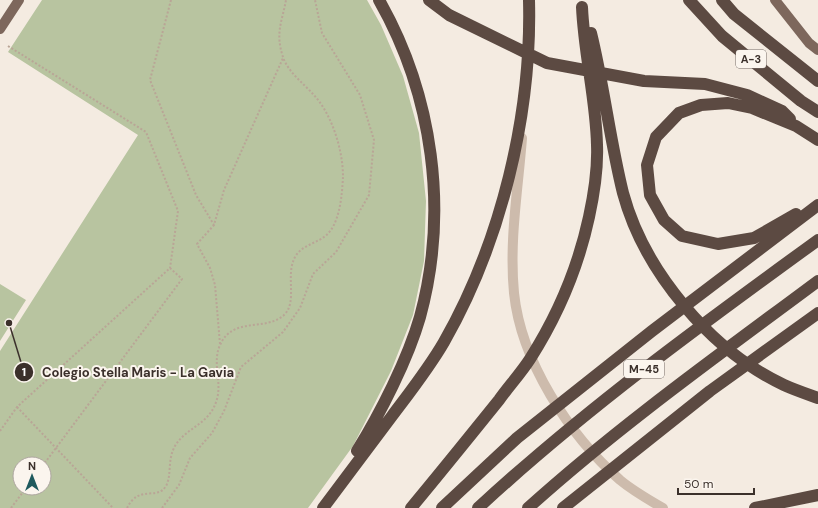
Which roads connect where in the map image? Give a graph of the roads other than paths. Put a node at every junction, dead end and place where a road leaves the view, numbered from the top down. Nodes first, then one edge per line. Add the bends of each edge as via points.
1 (19, 0) edge
2 (379, 0) edge
3 (428, 0) edge
4 (529, 0) edge
5 (689, 0) edge
6 (722, 0) edge
7 (775, 0) edge
8 (581, 4) edge
9 (0, 29) edge
10 (818, 50) edge
11 (818, 80) edge
12 (525, 94) junction
13 (599, 104) junction
14 (818, 112) edge
15 (796, 126) junction
16 (818, 140) edge
17 (818, 201) edge
18 (818, 205) edge
19 (818, 240) edge
20 (818, 281) edge
21 (818, 313) edge
22 (818, 398) edge
23 (818, 495) edge
24 (321, 508) edge
25 (412, 508) edge
26 (442, 508) edge
27 (478, 508) edge
28 (528, 508) edge
29 (563, 508) edge
30 (663, 508) edge
31 (755, 508) edge

1 - 9 main road
2 - 24 highway via 392,24 424,114 432,157 435,208 431,264 420,317 397,376 365,438
3 - 15 highway via 448,15 547,63 644,81 705,84 740,93 782,111
4 - 12 highway
5 - 14 highway, A-3 via 722,36
6 - 11 highway, A-3 via 734,14
7 - 10 main road
8 - 13 highway
12 - 24 highway via 511,168 492,234 472,289 443,343 410,392
12 - 30 street via 512,236 514,294 524,337 543,381 576,434 620,480
13 - 22 highway via 624,195 639,236 662,277 693,316 722,344 752,367 784,385
13 - 25 highway via 594,193 584,240 553,319 529,360
15 - 16 highway
15 - 17 highway via 752,108 728,103 701,105 679,113 656,137 647,165 650,195 664,220 682,236 718,244 754,238
18 - 26 highway via 517,438
19 - 27 highway, M-45 via 669,349 533,458
20 - 28 highway, M-45 via 561,478
21 - 29 highway via 710,391
23 - 31 highway

